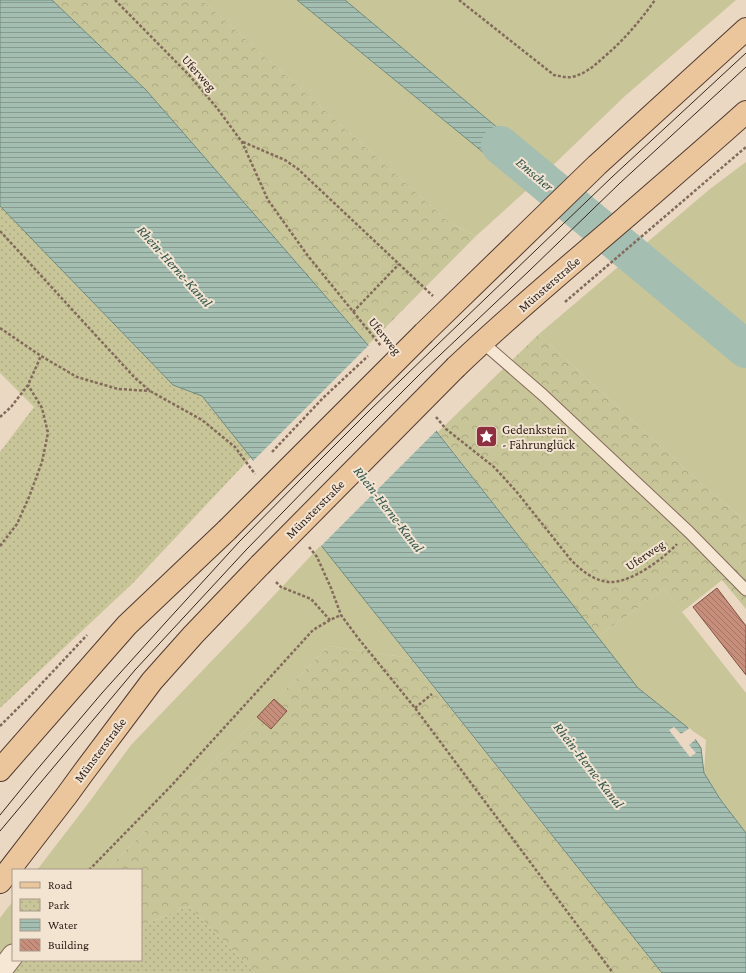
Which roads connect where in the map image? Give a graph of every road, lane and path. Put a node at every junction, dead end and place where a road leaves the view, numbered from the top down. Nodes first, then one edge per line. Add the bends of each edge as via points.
1 (115, 0) edge
2 (459, 0) edge
3 (655, 0) edge
4 (746, 29) edge
5 (746, 112) edge
6 (242, 142) junction
7 (746, 147) edge
8 (0, 231) edge
9 (399, 264) junction
10 (433, 296) dead end
11 (565, 302) dead end
12 (353, 312) junction
13 (0, 328) edge
14 (482, 342) junction
15 (386, 352) dead end
16 (41, 356) junction
17 (28, 385) junction
18 (150, 392) junction
19 (432, 411) dead end
20 (0, 417) edge
21 (258, 477) dead end
22 (689, 532) junction
23 (307, 545) dead end
24 (0, 546) edge
25 (276, 582) dead end
26 (746, 590) edge
27 (341, 615) junction
28 (330, 620) junction
29 (432, 694) dead end
30 (415, 708) junction
31 (0, 770) edge
32 (90, 869) edge
33 (3, 871) edge
34 (12, 956) edge
35 (0, 972) edge
36 (613, 973) edge

1 - 6 path, Uferweg via 189,75
2 - 3 path via 554,75 562,77 571,77 593,67 618,45
4 - 31 main road, bridge via 597,165 424,333 228,530 127,625
5 - 14 main road, Münsterstraße
6 - 9 path via 284,160 298,169
6 - 12 path, Uferweg via 268,200
7 - 11 path
8 - 18 path
9 - 10 path
9 - 12 path
12 - 15 path, Uferweg
13 - 16 path
14 - 22 lane via 543,395
14 - 33 main road, Münsterstraße, bridge via 193,635 152,681 67,795
16 - 17 path
16 - 18 path via 77,377 118,389
17 - 20 path
17 - 24 path via 42,408 48,433 42,462 29,497 17,524
18 - 21 path via 202,420 235,447
19 - 22 path, Uferweg via 446,429 494,467 571,560 589,576 608,582 626,579 651,565
22 - 26 lane
23 - 27 path via 319,563
25 - 28 path via 281,587 311,599
27 - 28 path
27 - 30 path
28 - 32 path via 313,630 172,785
29 - 30 path
30 - 36 path
34 - 35 street

